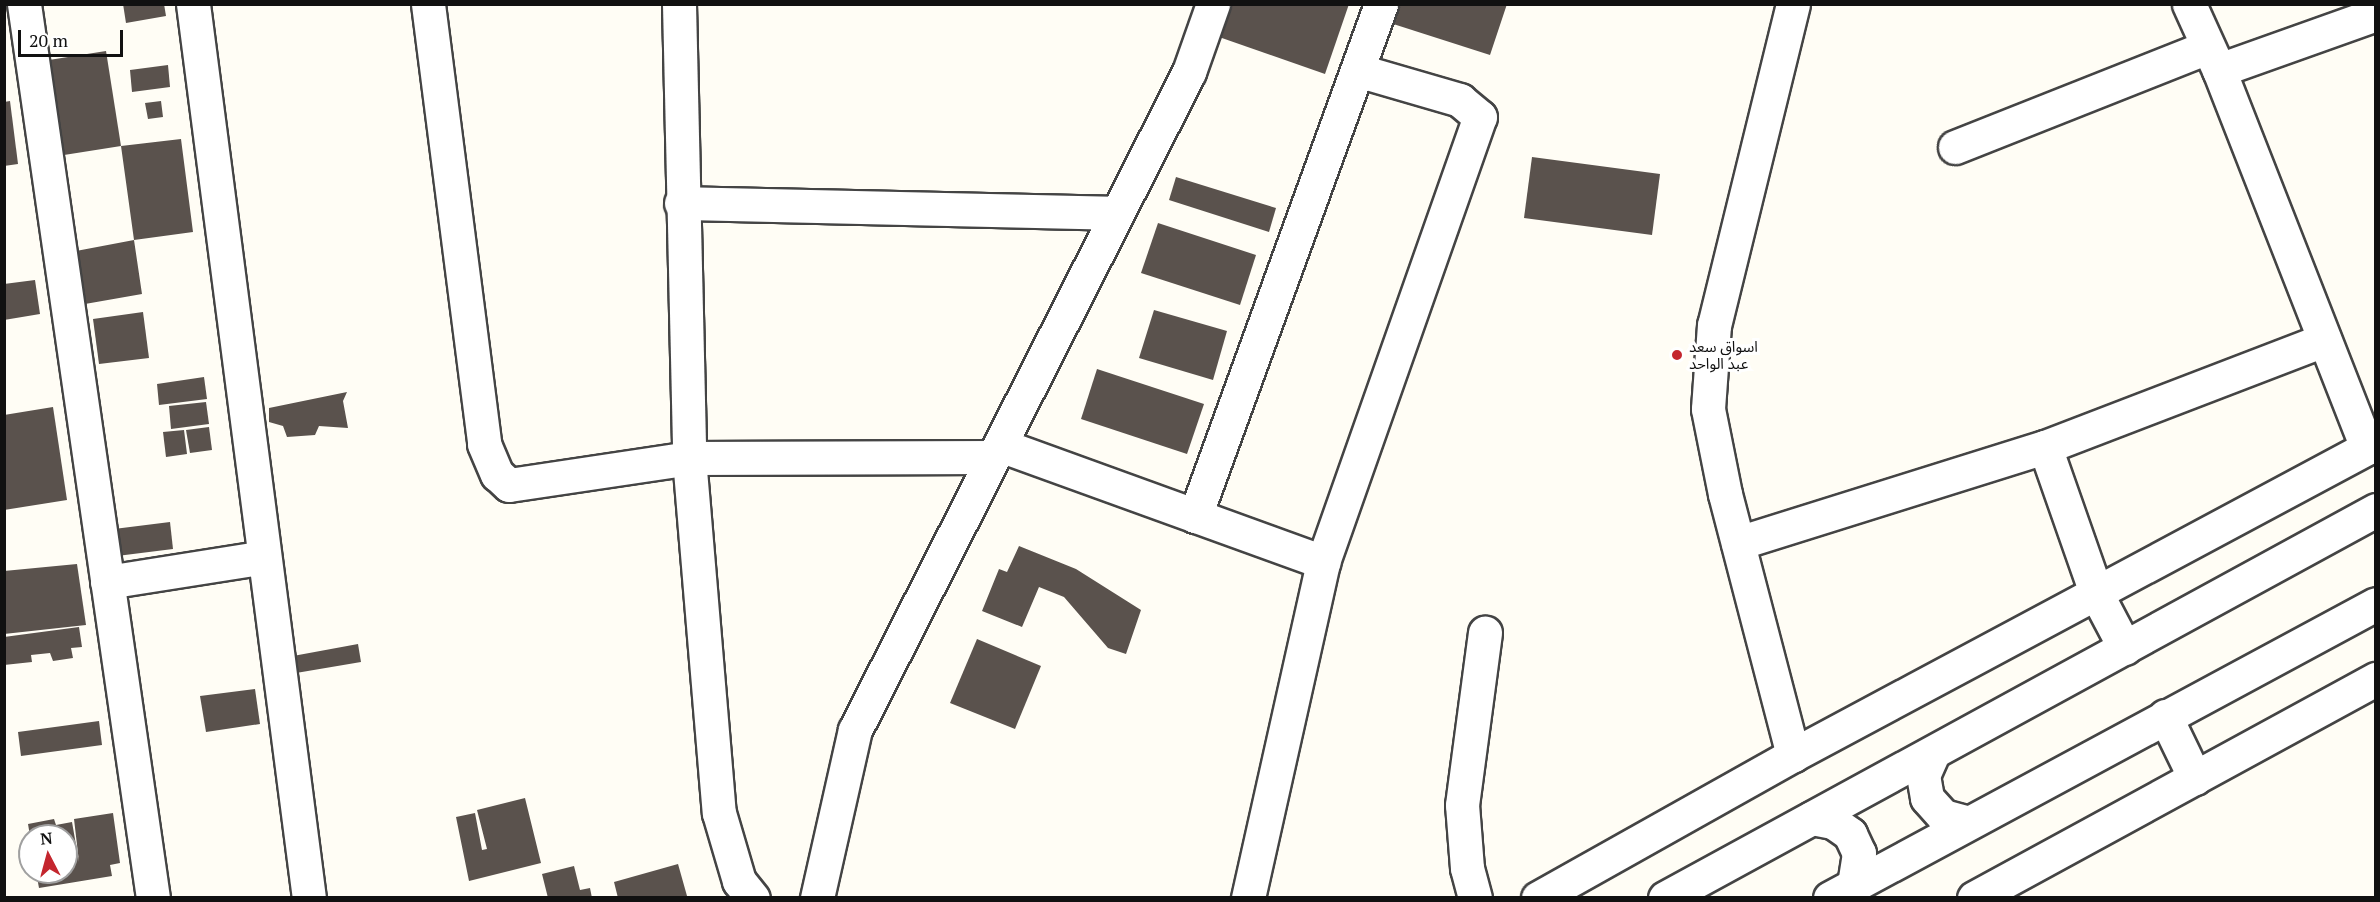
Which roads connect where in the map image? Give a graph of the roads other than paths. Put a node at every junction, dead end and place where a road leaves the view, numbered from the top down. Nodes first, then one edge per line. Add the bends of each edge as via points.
1 (24, 4) edge
2 (193, 4) edge
3 (428, 4) edge
4 (679, 4) edge
5 (1213, 4) edge
6 (1381, 4) edge
7 (1793, 4) edge
8 (2189, 4) edge
9 (2376, 14) edge
10 (2213, 59) junction
11 (1360, 71) junction
12 (1955, 147) dead end
13 (681, 203) junction
14 (1117, 213) junction
15 (2324, 340) junction
16 (2371, 445) edge
17 (2045, 447) junction
18 (997, 451) junction
19 (689, 458) junction
20 (2376, 510) edge
21 (1195, 516) junction
22 (1738, 543) junction
23 (264, 557) junction
24 (1323, 562) junction
25 (107, 582) junction
26 (2097, 593) junction
27 (2376, 604) edge
28 (1485, 633) dead end
29 (2125, 648) junction
30 (2376, 680) edge
31 (2165, 716) junction
32 (1933, 753) junction
33 (1793, 755) junction
34 (2195, 778) junction
35 (1812, 818) junction
36 (1966, 822) junction
37 (1842, 891) edge
38 (153, 897) edge
39 (309, 897) edge
40 (753, 897) edge
41 (817, 897) edge
42 (1248, 897) edge
43 (1475, 897) edge
44 (1538, 897) edge
45 (1665, 897) edge
46 (1974, 897) edge

1 - 25 street
2 - 23 street
3 - 19 street via 484,444 497,474 509,485
4 - 13 street
5 - 14 street via 1189,72
6 - 11 street
7 - 22 street via 1714,325 1708,410
8 - 10 street
9 - 10 street
10 - 12 street
10 - 15 street
11 - 21 street
11 - 24 street via 1460,100 1480,117
13 - 14 street
13 - 19 street
14 - 18 street
15 - 16 street
15 - 17 street
16 - 26 street
17 - 22 street
17 - 26 street
18 - 19 street
18 - 21 street
18 - 41 street via 855,730
19 - 40 street via 719,813 739,881
20 - 29 street
21 - 24 street
22 - 33 street
23 - 25 street
23 - 39 street
24 - 42 street
25 - 38 street
26 - 29 street
26 - 33 street
27 - 31 street
28 - 43 street via 1462,805 1467,868
29 - 32 street
30 - 34 street
31 - 34 street
31 - 36 street
32 - 35 street
32 - 36 street via 1923,775 1927,798 1943,816
33 - 44 street
34 - 46 street
35 - 37 street via 1833,822 1850,834 1859,853
35 - 45 street
36 - 37 street

